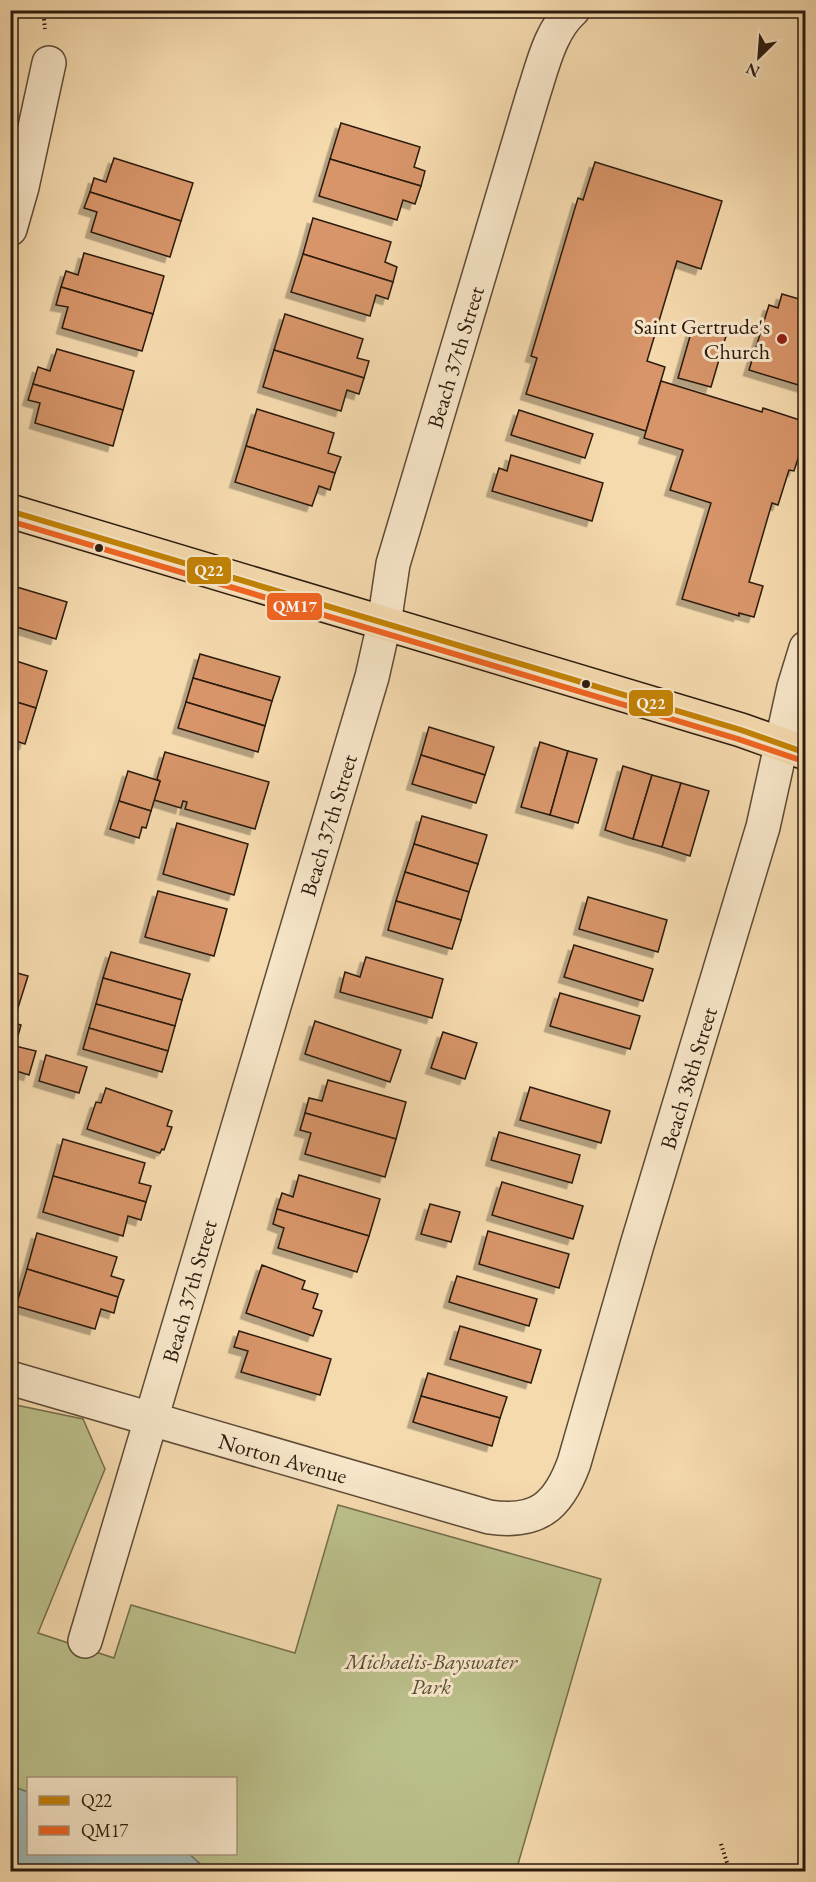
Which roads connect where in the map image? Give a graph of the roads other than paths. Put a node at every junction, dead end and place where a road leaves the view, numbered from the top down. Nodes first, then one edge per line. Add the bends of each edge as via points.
1 (572, 11) edge
2 (49, 63) dead end
3 (10, 230) edge
4 (10, 511) edge
5 (384, 624) junction
6 (806, 648) edge
7 (793, 748) edge
8 (10, 1378) edge
9 (151, 1420) junction
10 (553, 1501) joint
11 (86, 1641) dead end

1 - 5 street, Beach 37th Street via 555,35 533,95 393,564
2 - 3 street
4 - 5 main road
5 - 7 main road
5 - 9 street, Beach 37th Street
6 - 7 street, Beach 38th Street via 794,687
7 - 10 street, Beach 38th Street via 763,827 574,1463
8 - 9 street, Norton Avenue
9 - 10 street, Norton Avenue via 489,1518 520,1520
9 - 11 street, Beach 37th Street

